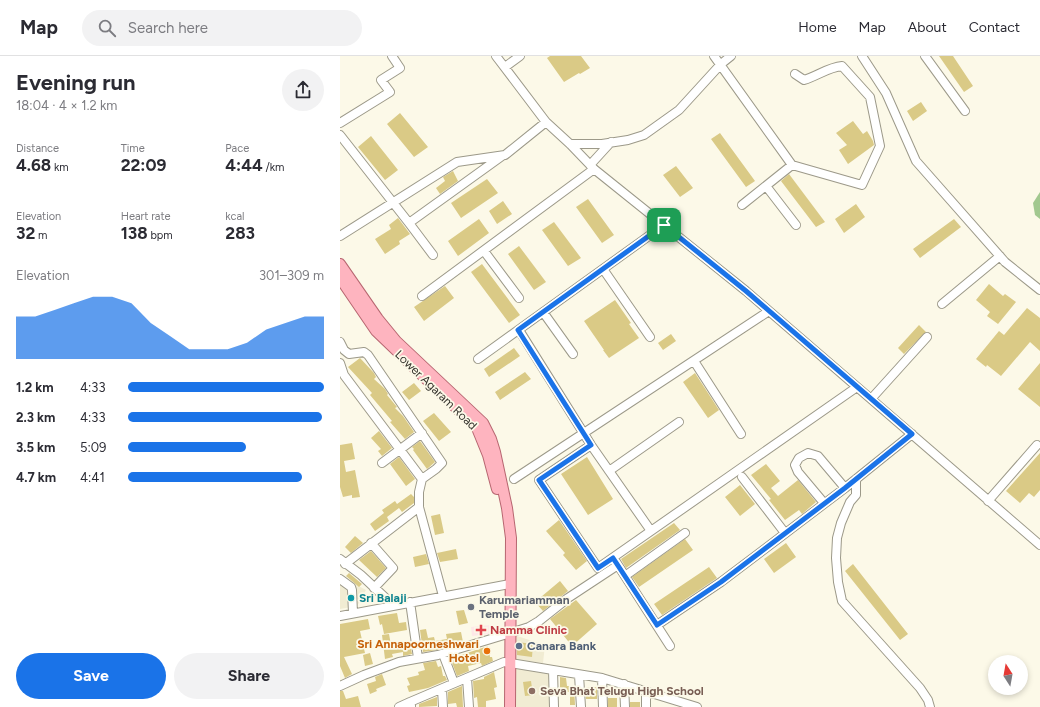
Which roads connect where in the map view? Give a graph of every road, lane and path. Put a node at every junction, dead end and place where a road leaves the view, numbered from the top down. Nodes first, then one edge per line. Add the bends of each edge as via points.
1 (392, 56) edge
2 (496, 56) edge
3 (520, 56) edge
4 (714, 56) edge
5 (732, 56) edge
6 (862, 56) edge
7 (925, 56) edge
8 (721, 64) junction
9 (505, 67) junction
10 (795, 74) dead end
11 (966, 111) dead end
12 (546, 122) junction
13 (340, 123) edge
14 (340, 135) edge
15 (611, 142) junction
16 (570, 144) junction
17 (504, 155) junction
18 (792, 165) junction
19 (592, 167) junction
20 (766, 186) junction
21 (393, 202) junction
22 (742, 205) dead end
23 (409, 223) junction
24 (664, 225) junction
25 (796, 225) dead end
26 (340, 236) edge
27 (484, 251) junction
28 (433, 255) dead end
29 (1000, 256) junction
30 (340, 264) edge
31 (603, 269) junction
32 (340, 278) edge
33 (1040, 290) edge
34 (422, 296) dead end
35 (519, 298) dead end
36 (942, 304) dead end
37 (769, 311) junction
38 (543, 312) junction
39 (518, 330) junction
40 (650, 337) dead end
41 (927, 337) dead end
42 (340, 342) edge
43 (573, 354) dead end
44 (478, 359) dead end
45 (694, 361) junction
46 (340, 363) edge
47 (342, 375) edge
48 (857, 387) junction
49 (871, 399) junction
50 (678, 422) dead end
51 (422, 433) junction
52 (583, 433) junction
53 (741, 434) dead end
54 (912, 434) junction
55 (591, 445) junction
56 (1038, 445) dead end
57 (400, 450) junction
58 (382, 463) dead end
59 (609, 471) junction
60 (742, 477) dead end
61 (422, 479) junction
62 (514, 479) dead end
63 (856, 479) junction
64 (845, 488) junction
65 (988, 501) junction
66 (824, 503) junction
67 (419, 507) junction
68 (652, 531) junction
69 (685, 533) dead end
70 (785, 533) junction
71 (371, 543) junction
72 (1040, 545) edge
73 (613, 558) junction
74 (343, 561) edge
75 (618, 565) junction
76 (625, 576) junction
77 (340, 579) edge
78 (507, 584) junction
79 (374, 588) junction
80 (442, 596) junction
81 (410, 602) junction
82 (393, 606) junction
83 (353, 613) junction
84 (340, 616) edge
85 (657, 625) junction
86 (507, 634) junction
87 (670, 646) dead end
88 (443, 654) junction
89 (418, 658) junction
90 (507, 663) junction
91 (554, 670) junction
92 (579, 675) junction
93 (467, 678) junction
94 (602, 678) junction
95 (454, 683) junction
96 (624, 684) junction
97 (340, 686) edge
98 (442, 689) junction
99 (646, 691) junction
100 (410, 705) edge
101 (399, 707) edge
102 (443, 707) edge
103 (469, 707) edge
104 (506, 707) edge
105 (510, 707) edge
106 (554, 707) edge
107 (581, 707) edge
108 (603, 707) edge
109 (625, 707) edge
110 (646, 707) edge
111 (697, 707) edge
112 (930, 707) edge

1 - 13 street via 400,68 381,80 390,92
2 - 9 street
3 - 9 street
4 - 8 street
5 - 8 street
6 - 29 street via 886,92 916,161
7 - 11 street
8 - 15 street via 679,110 650,131 628,140
8 - 18 street
9 - 12 street
10 - 18 street via 804,80 842,66 870,97 880,146 862,185
12 - 16 street
12 - 17 street
14 - 21 street
15 - 16 street
15 - 19 street
16 - 19 street
17 - 21 street via 457,162
17 - 23 street
18 - 20 street
19 - 24 street
19 - 27 street
20 - 22 street
20 - 25 street
21 - 23 street
21 - 26 street
23 - 28 street
24 - 31 street
24 - 37 street
27 - 34 street
27 - 35 street
29 - 33 street
29 - 36 street
30 - 78 main road, Lower Agaram Road via 396,341 483,423 491,438 511,538
31 - 38 street
31 - 40 street
32 - 78 main road, Lower Agaram Road via 376,331 477,428 488,455 502,516
37 - 45 street
37 - 48 street
38 - 39 street
38 - 43 street
39 - 44 street
39 - 52 street
41 - 49 street
42 - 51 street via 349,354 362,352 368,355
45 - 52 street
45 - 53 street
46 - 47 street
47 - 57 street
48 - 49 street
48 - 68 street
49 - 54 street
50 - 59 street
51 - 57 street
51 - 61 street via 442,463
52 - 55 street
52 - 62 street
54 - 63 street
54 - 65 street
55 - 59 street
55 - 73 street via 539,480 598,568
56 - 65 street
57 - 58 street
57 - 61 street
59 - 68 street
60 - 70 street
61 - 67 street
63 - 64 street
63 - 112 street via 856,495 850,502 837,538 836,558 842,601 920,688
64 - 66 street
64 - 66 street via 818,456 808,453 802,455 796,465 798,472
65 - 72 street
66 - 70 street
67 - 71 street
67 - 80 street
68 - 73 street
69 - 76 street
70 - 85 street via 721,582
71 - 74 street
71 - 79 street via 393,568
73 - 75 street
74 - 79 street
75 - 76 street
75 - 86 street via 539,621
76 - 85 street
77 - 83 street via 351,587
78 - 80 street
78 - 86 main road, Lower Agaram Road
79 - 82 street
80 - 81 street
81 - 82 street
81 - 89 street
82 - 83 street
83 - 84 street
85 - 87 street
86 - 88 street
86 - 90 main road, Lower Agaram Road
88 - 89 street
88 - 95 street
89 - 97 street via 364,674
90 - 91 street
90 - 93 street
90 - 104 main road, Lower Agaram Road
90 - 105 main road
91 - 92 street
91 - 106 street
92 - 94 street
92 - 107 street
93 - 95 street
93 - 103 street
94 - 96 street
94 - 108 street
95 - 98 street
96 - 99 street
96 - 109 street
98 - 100 street
98 - 102 street
99 - 110 street
99 - 111 street
100 - 101 street

